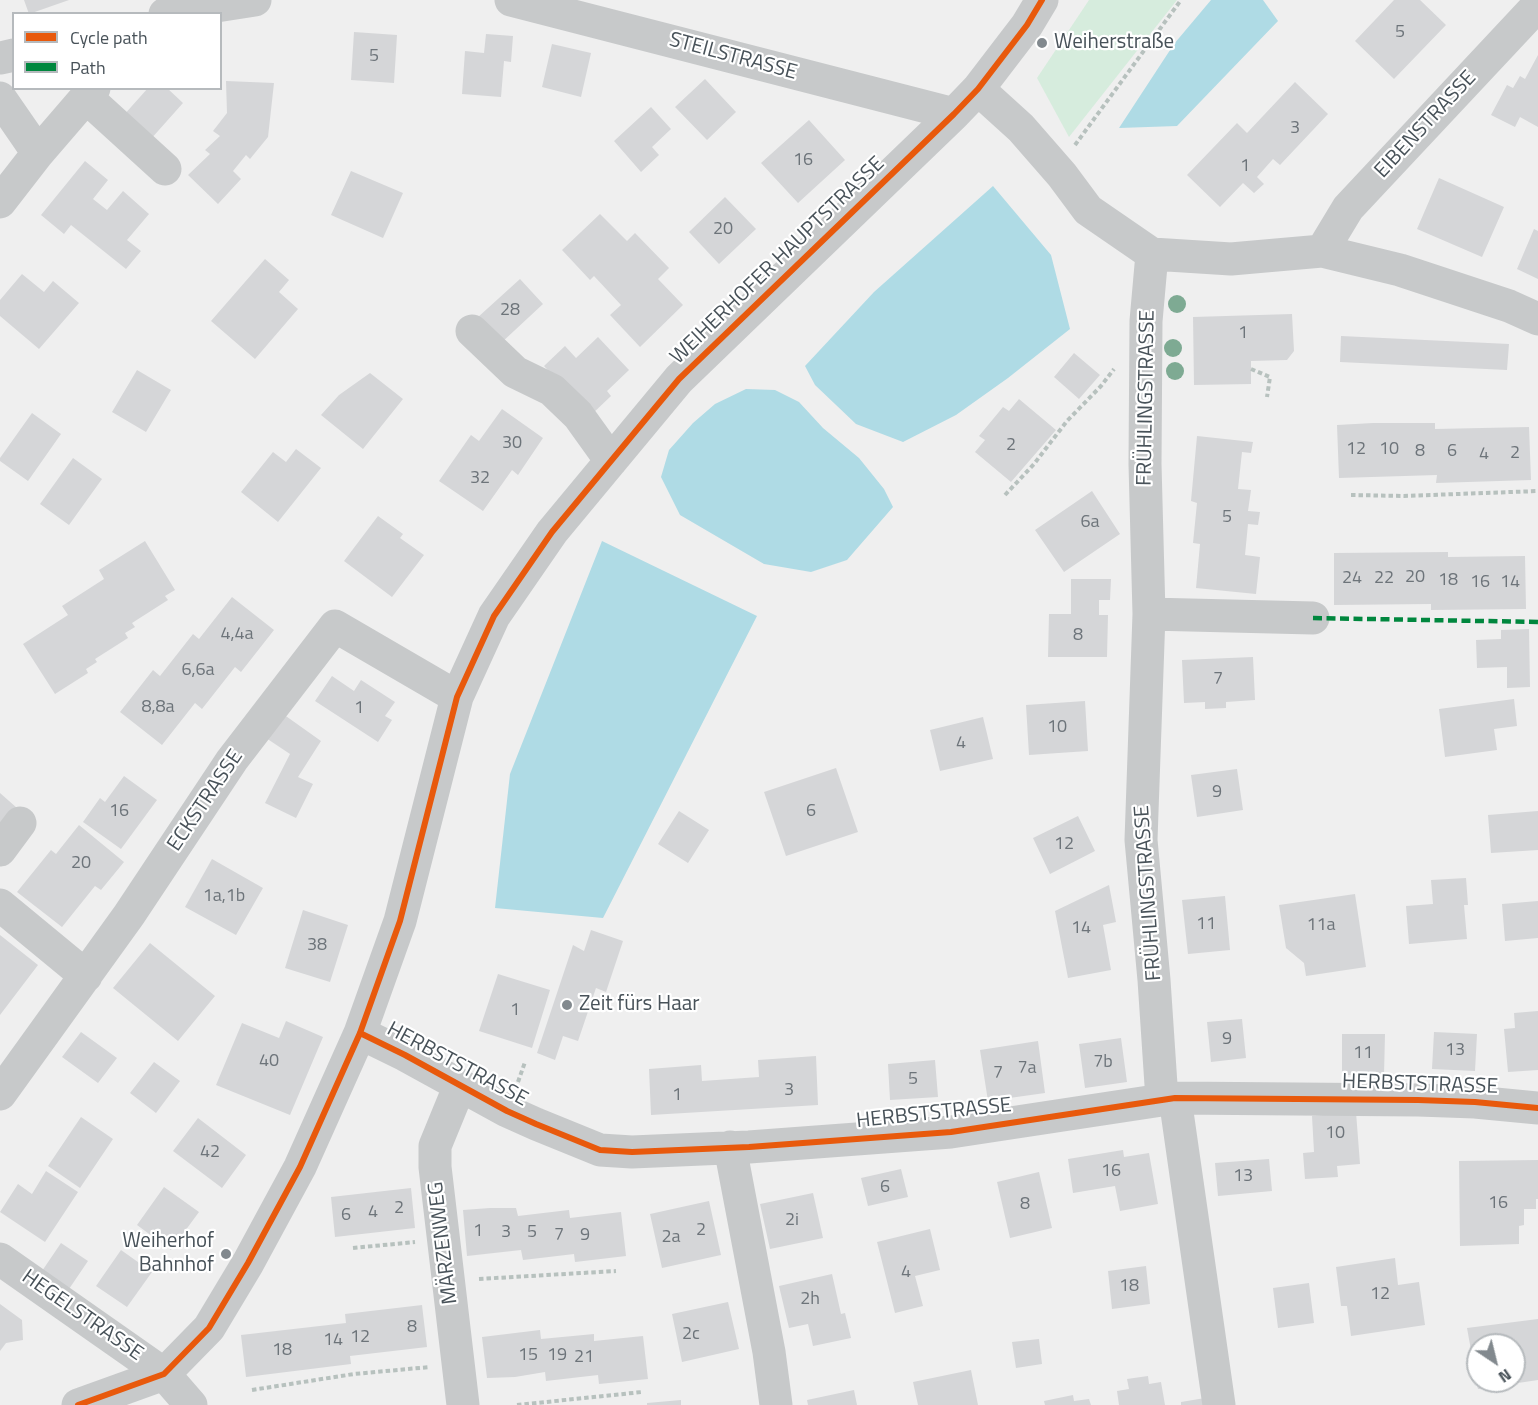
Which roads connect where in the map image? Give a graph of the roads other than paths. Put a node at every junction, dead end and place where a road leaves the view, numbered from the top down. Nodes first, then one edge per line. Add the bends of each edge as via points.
1 (255, 0) edge
2 (511, 0) edge
3 (1042, 0) edge
4 (1538, 5) edge
5 (178, 12) edge
6 (978, 89) junction
7 (91, 93) edge
8 (0, 98) edge
9 (954, 114) junction
10 (38, 153) junction
11 (165, 168) dead end
12 (0, 202) edge
13 (1322, 251) junction
14 (1152, 254) junction
15 (1538, 319) edge
16 (472, 331) dead end
17 (611, 461) junction
18 (1149, 614) junction
19 (1313, 618) dead end
20 (457, 697) junction
21 (20, 823) dead end
22 (0, 850) edge
23 (0, 906) edge
24 (86, 976) junction
25 (360, 1033) junction
26 (460, 1085) junction
27 (0, 1094) edge
28 (1169, 1099) junction
29 (1538, 1108) edge
30 (730, 1148) junction
31 (0, 1259) edge
32 (164, 1374) junction
33 (78, 1405) edge
34 (191, 1405) edge
35 (463, 1405) edge
36 (776, 1405) edge
37 (1219, 1405) edge

1 - 5 street
2 - 9 street, STEILSTRASSE
3 - 6 street, WEIHERHOFER HAUPTSTRASSE
4 - 13 street, EIBENSTRASSE via 1348,208
6 - 9 street, WEIHERHOFER HAUPTSTRASSE
6 - 14 street via 1021,128 1088,210
7 - 10 street
7 - 11 street
8 - 10 street
9 - 17 street, WEIHERHOFER HAUPTSTRASSE via 679,379
10 - 12 street
13 - 14 street via 1231,259
13 - 15 street via 1400,270
14 - 18 street, FRÜHLINGSTRASSE via 1146,321
16 - 17 street via 515,372 552,390 578,415
17 - 20 street, WEIHERHOFER HAUPTSTRASSE via 552,532 495,616
18 - 19 street
18 - 28 street, FRÜHLINGSTRASSE via 1141,840
20 - 24 street, ECKSTRASSE via 335,626 232,760
20 - 25 street, WEIHERHOFER HAUPTSTRASSE via 400,921
21 - 22 street
23 - 24 street
24 - 27 street, ECKSTRASSE
25 - 26 street, HERBSTSTRASSE
25 - 32 street, WEIHERHOFER HAUPTSTRASSE via 300,1167 248,1263 209,1328
26 - 30 street, HERBSTSTRASSE via 507,1111 600,1150
26 - 35 street, MÄRZENWEG via 435,1146 435,1167
28 - 29 street, HERBSTSTRASSE via 1418,1100
28 - 30 street, HERBSTSTRASSE via 951,1131
28 - 37 street, FRÜHLINGSTRASSE
30 - 36 street
31 - 32 street, HEGELSTRASSE
32 - 33 street, WEIHERHOFER HAUPTSTRASSE
32 - 34 street, HEGELSTRASSE

